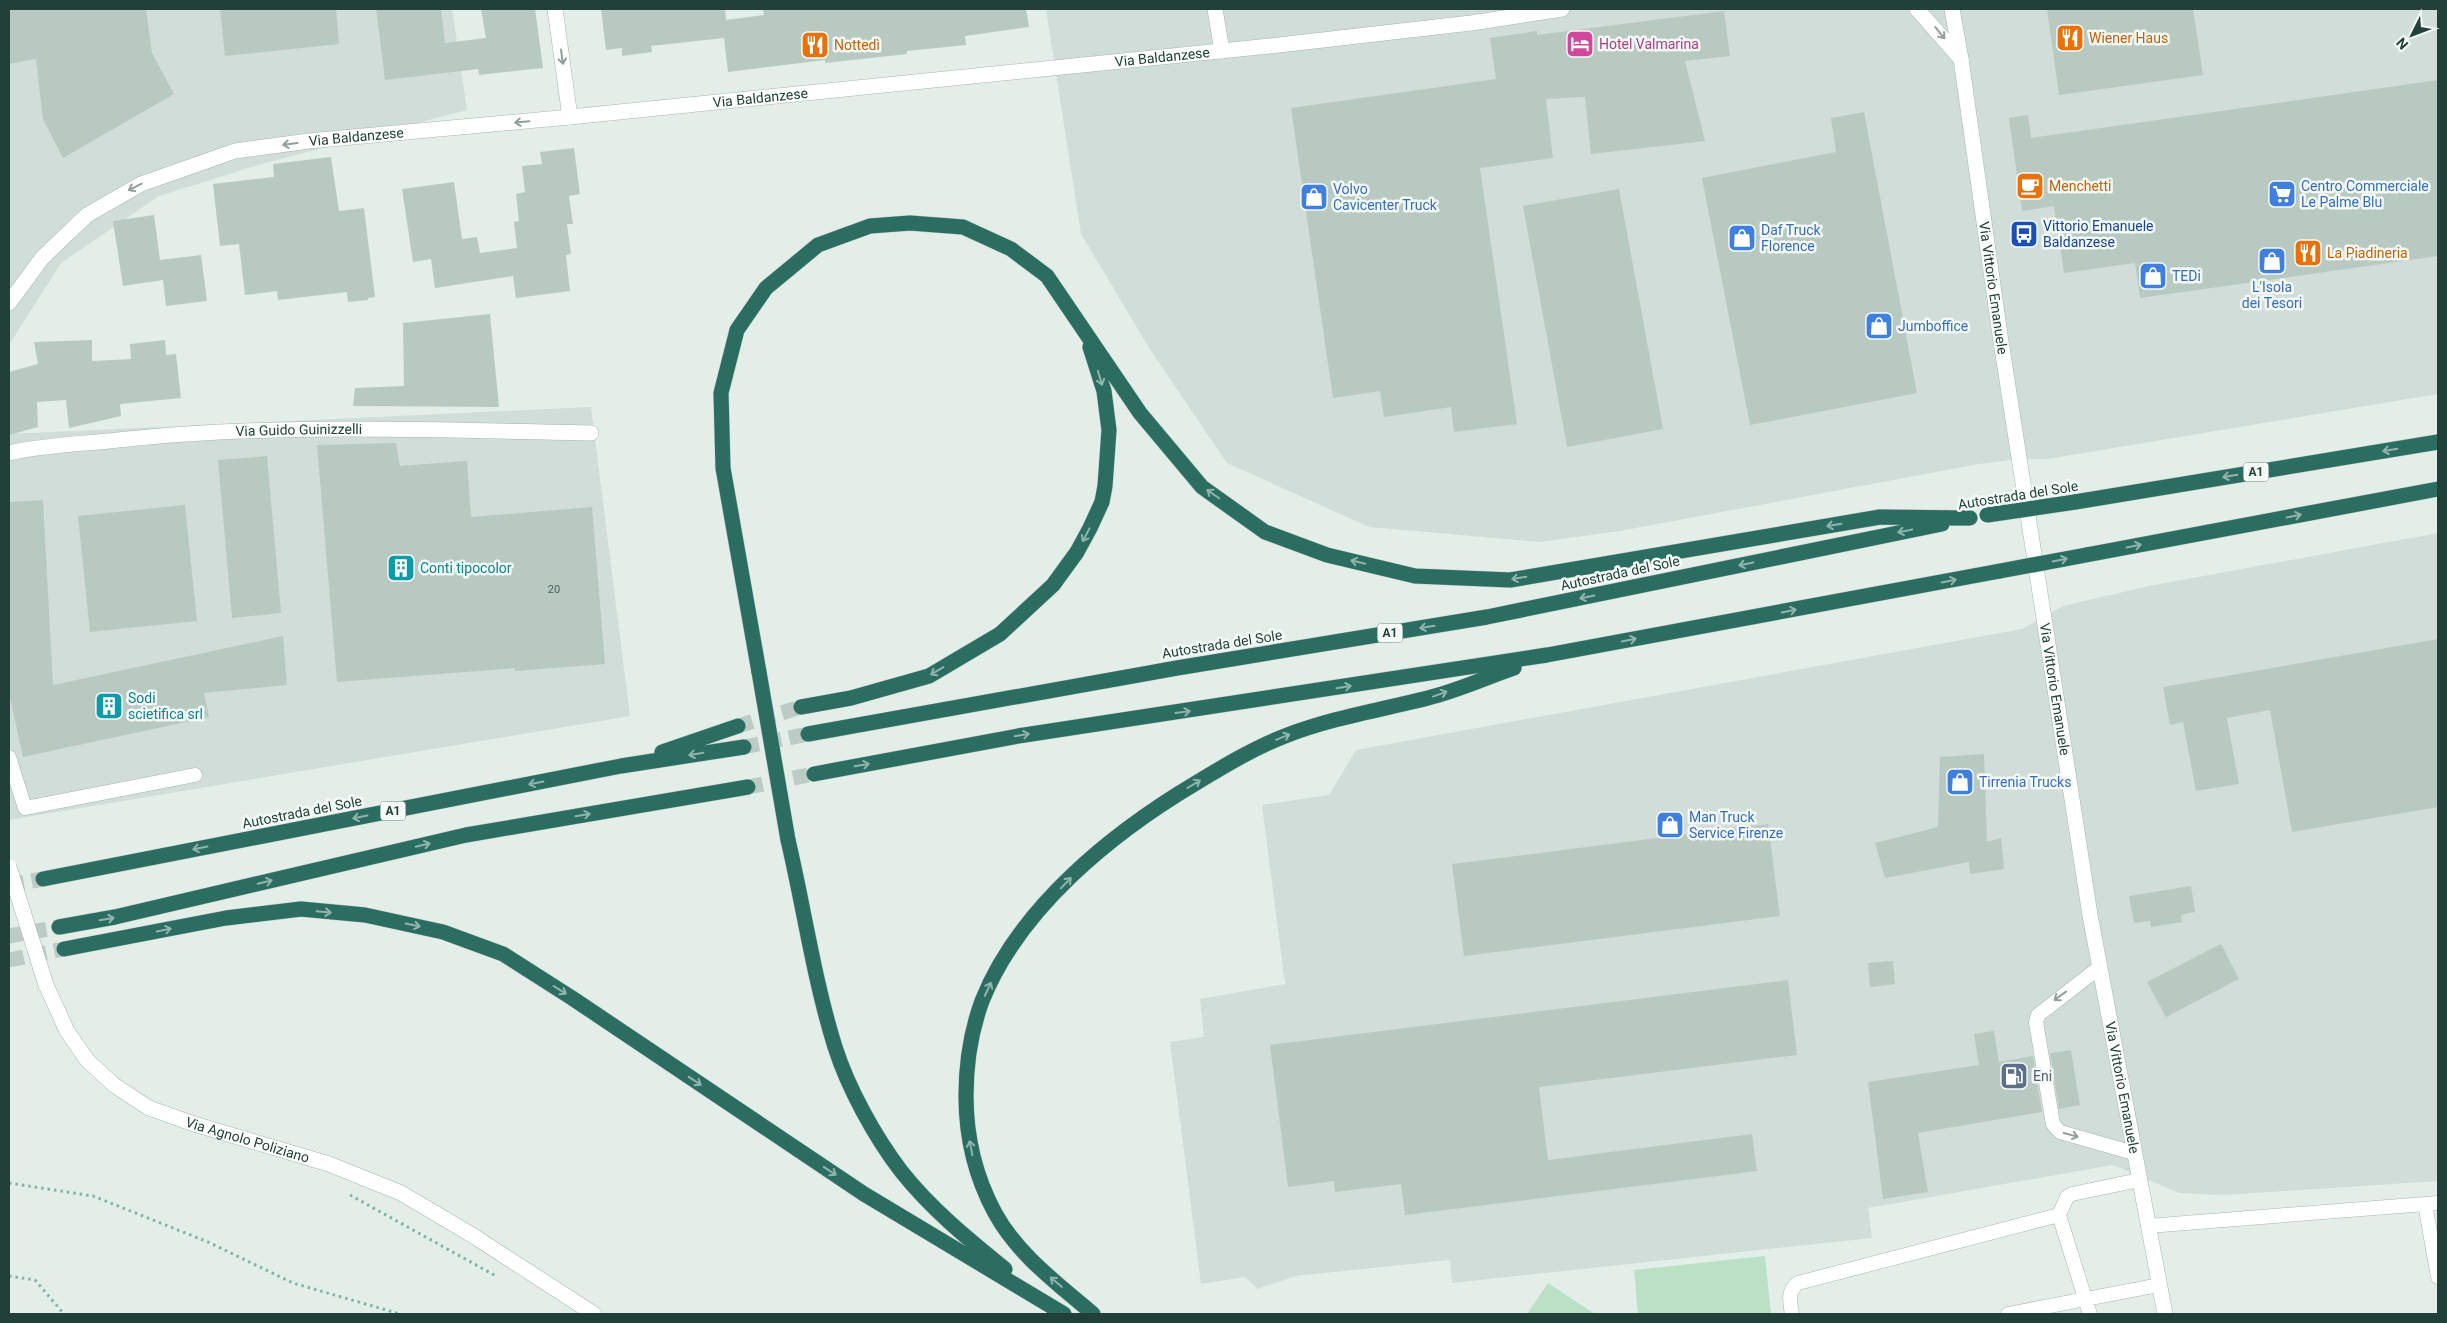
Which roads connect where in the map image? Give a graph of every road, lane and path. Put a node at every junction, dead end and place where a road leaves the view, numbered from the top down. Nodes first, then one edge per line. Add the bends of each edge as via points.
1 (555, 9) edge
2 (1215, 9) edge
3 (1562, 9) edge
4 (1917, 9) edge
5 (1952, 9) edge
6 (1961, 9) edge
7 (1222, 51) junction
8 (1961, 59) junction
9 (570, 117) junction
10 (9, 303) edge
11 (1086, 331) junction
12 (591, 433) dead end
13 (2438, 442) edge
14 (9, 454) edge
15 (2438, 489) edge
16 (1970, 518) junction
17 (1547, 656) junction
18 (801, 707) tunnel mouth
19 (738, 726) tunnel mouth
20 (808, 734) tunnel mouth
21 (744, 747) tunnel mouth
22 (9, 757) edge
23 (620, 766) junction
24 (814, 774) tunnel mouth
25 (194, 775) dead end
26 (748, 787) tunnel mouth
27 (9, 867) edge
28 (43, 879) tunnel mouth
29 (59, 927) tunnel mouth
30 (64, 950) tunnel mouth
31 (2100, 967) junction
32 (2134, 1153) junction
33 (2139, 1180) junction
34 (9, 1183) edge
35 (2432, 1203) edge
36 (2059, 1215) junction
37 (2148, 1226) junction
38 (9, 1276) edge
39 (2438, 1277) edge
40 (2159, 1285) junction
41 (2086, 1300) junction
42 (1050, 1305) junction
43 (64, 1314) edge
44 (400, 1314) edge
45 (594, 1314) edge
46 (1064, 1314) edge
47 (1093, 1314) edge
48 (1792, 1314) edge
49 (2008, 1314) edge
50 (2090, 1314) edge
51 (2164, 1314) edge

1 -> 9 street
2 - 7 street
3 - 7 street, Via Baldanzese via 1471,23
4 -> 8 street
5 - 8 street, Via Vittorio Emanuele
6 - 8 street, Via Vittorio Emanuele
7 - 9 street, Via Baldanzese
8 - 31 street, Via Vittorio Emanuele via 2000,335
9 -> 10 street, Via Baldanzese via 309,141 216,156 141,184 87,215 42,258
16 -> 11 highway via 1880,517 1510,580 1415,576 1327,555 1265,532 1202,487 1140,413
11 -> 18 highway via 1104,391 1109,430 1105,486 1102,502 1078,552 1053,585 1000,634 929,676 851,698
11 - 42 highway, bridge via 1047,276 1011,249 963,227 910,223 870,226 818,245 766,288 737,330 721,393 723,468 788,840 836,1048 862,1107 900,1170 955,1229
12 - 14 street, Via Guido Guinizzelli via 394,429 215,432 141,437
13 -> 16 highway, Autostrada del Sole / A1, bridge
17 -> 15 highway, bridge
16 -> 20 highway, Autostrada del Sole / A1 via 1488,617
24 -> 17 highway via 1018,736
47 -> 17 highway via 1035,1264 1014,1241 981,1184 971,1152 966,1122 968,1057 982,1001 998,967 1032,919 1114,838 1152,809 1239,758 1285,736 1336,720 1431,698
19 - 23 highway
21 -> 23 highway, Autostrada del Sole / A1
22 - 25 lane via 25,808
23 -> 28 highway, Autostrada del Sole / A1
29 -> 26 highway via 115,917 466,835
27 - 45 street, Via Agnolo Poliziano, bridge via 46,985 67,1031 86,1060 114,1085 149,1108 211,1130 329,1164 401,1193
30 -> 42 highway via 226,918 301,910 365,916 443,932 503,954 864,1194
31 - 32 street, Via Vittorio Emanuele
31 -> 32 lane via 2038,1015 2036,1022 2053,1124 2060,1132
32 - 33 street, Via Vittorio Emanuele
33 - 36 lane via 2072,1194 2067,1197
33 - 37 street, Via Vittorio Emanuele
34 - 44 path via 93,1196 208,1242 293,1283
35 - 37 lane
35 - 39 lane
36 - 41 lane
36 - 48 lane via 1798,1283 1790,1296
37 - 40 street, Via Vittorio Emanuele
38 - 43 path via 35,1280
40 - 41 lane
40 - 51 street, Via Vittorio Emanuele
41 - 49 lane
41 - 50 lane
42 - 46 highway

